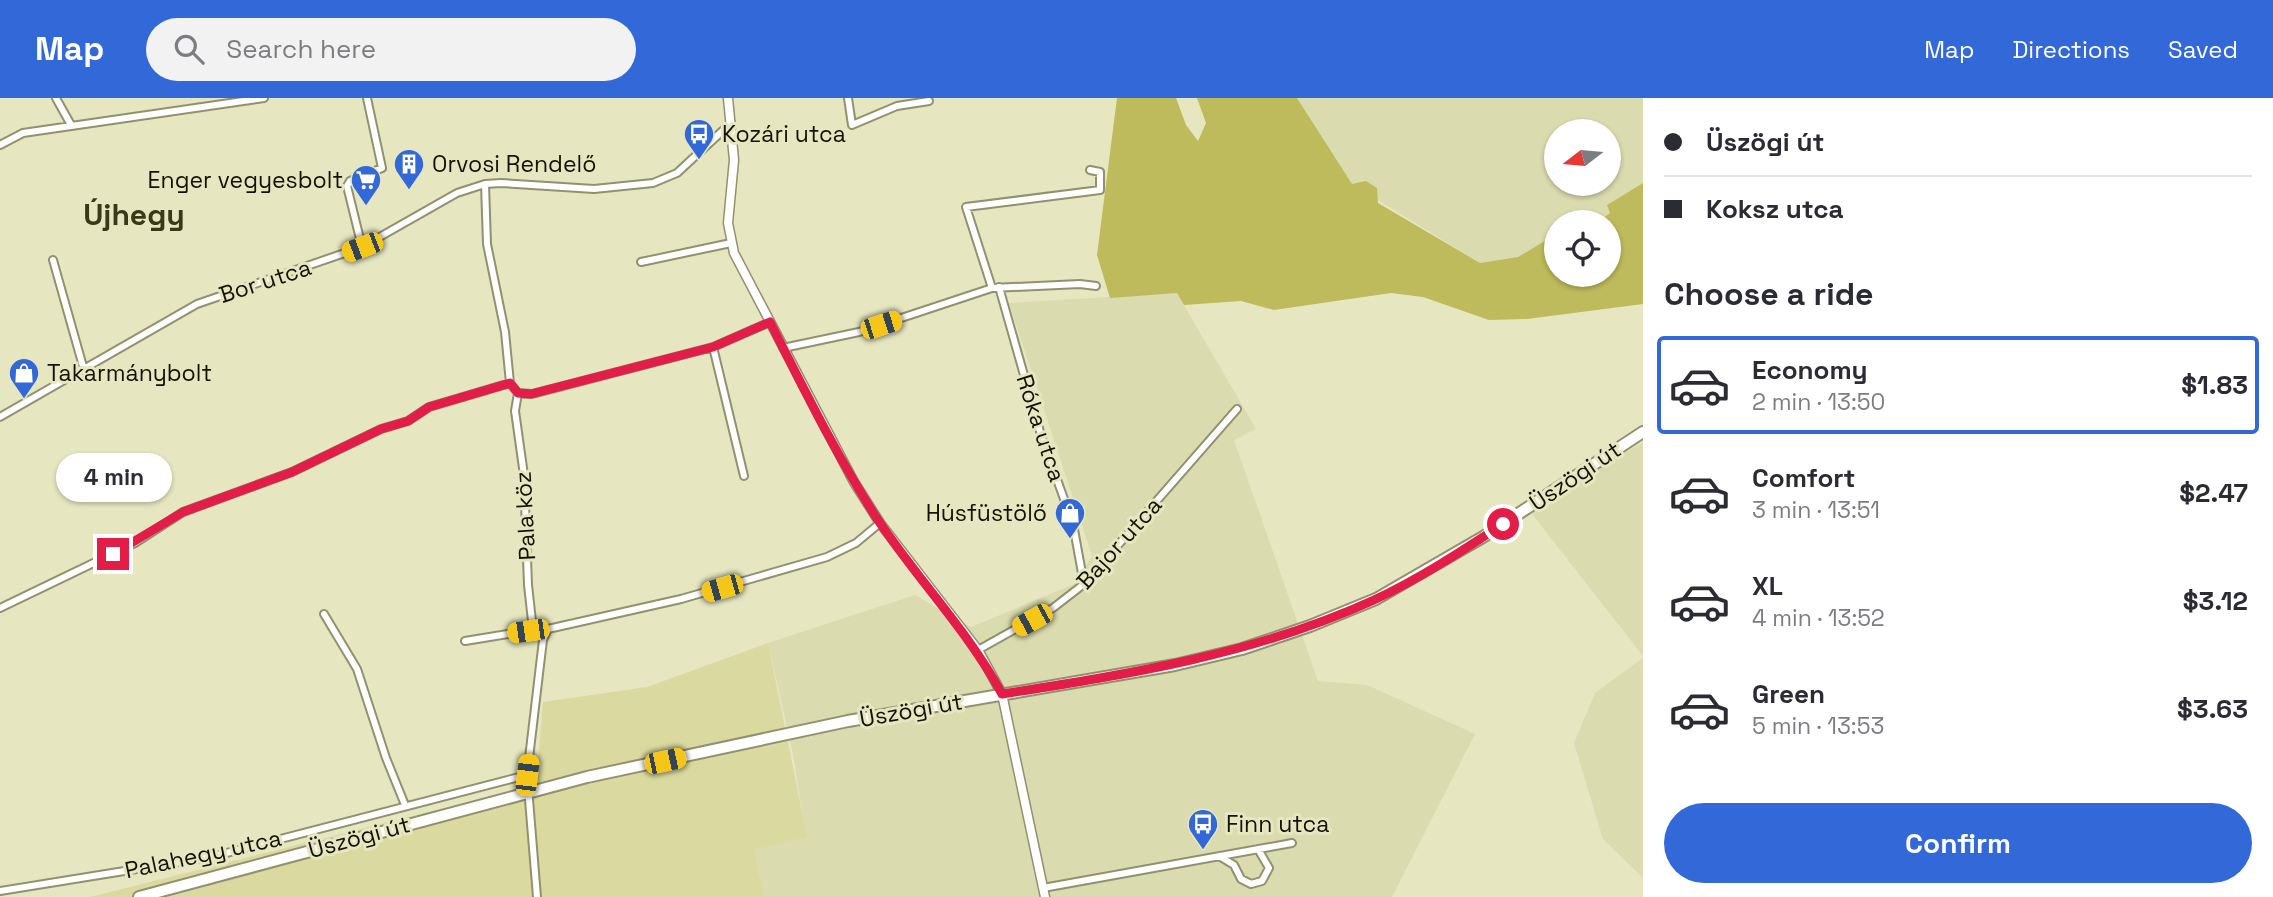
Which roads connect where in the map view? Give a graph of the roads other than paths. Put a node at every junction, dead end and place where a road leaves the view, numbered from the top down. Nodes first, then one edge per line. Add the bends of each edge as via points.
1 (56, 98) edge
2 (264, 98) edge
3 (367, 98) edge
4 (728, 98) edge
5 (848, 98) edge
6 (929, 101) dead end
7 (217, 102) edge
8 (731, 123) junction
9 (71, 125) junction
10 (0, 145) edge
11 (1090, 170) dead end
12 (485, 184) junction
13 (731, 243) junction
14 (362, 247) junction
15 (53, 260) dead end
16 (641, 262) dead end
17 (1097, 286) dead end
18 (995, 288) junction
19 (770, 322) junction
20 (713, 347) junction
21 (783, 348) junction
22 (84, 370) junction
23 (510, 383) junction
24 (518, 393) junction
25 (1237, 409) dead end
26 (0, 417) edge
27 (1643, 432) edge
28 (744, 476) dead end
29 (880, 523) junction
30 (1084, 584) junction
31 (0, 608) edge
32 (324, 614) dead end
33 (542, 631) junction
34 (464, 641) dead end
35 (978, 650) junction
36 (1002, 694) junction
37 (527, 775) junction
38 (528, 792) junction
39 (405, 805) junction
40 (1292, 843) dead end
41 (1258, 849) junction
42 (1219, 856) junction
43 (0, 891) edge
44 (1044, 892) edge
45 (139, 897) edge
46 (537, 897) edge

1 - 9 street
2 - 7 street
3 - 14 street via 382,168 347,186
4 - 8 street
5 - 6 street via 852,125 897,106
7 - 9 street
8 - 12 street, Bor utca via 677,173 653,183 594,189
8 - 13 street
9 - 10 street via 23,133
11 - 18 street, Róka utca via 1100,172 1100,190 966,207
12 - 14 street, Bor utca via 432,205
12 - 23 street via 487,244
13 - 16 street
13 - 19 street
14 - 22 street, Bor utca via 197,304
15 - 22 street
17 - 18 street
18 - 21 street via 859,332
18 - 30 street, Róka utca via 1073,524
19 - 20 street
19 - 21 street
20 - 24 street via 531,394
20 - 28 street
21 - 29 street
22 - 26 street, Bor utca
23 - 24 street
23 - 31 street via 429,407 408,421 381,429 292,472 183,512 135,543
24 - 33 street, Pala köz via 515,411 524,475 528,585 532,621
25 - 30 street, Bajor utca
27 - 36 main road, Üszögi út via 1430,570 1342,613 1242,649 1175,665
29 - 33 street via 856,543 827,557 681,599
29 - 35 street
30 - 35 street, Bajor utca via 1053,608
32 - 39 street via 357,668
33 - 34 street
33 - 37 street
35 - 36 street
36 - 38 main road, Üszögi út via 848,721
36 - 44 street
37 - 38 street
37 - 39 street, Palahegy utca
38 - 45 main road, Üszögi út
38 - 46 street
39 - 43 street, Palahegy utca via 211,857
40 - 41 street
41 - 42 street
41 - 42 street via 1269,868 1262,881 1251,884 1241,880 1234,865
42 - 44 street

